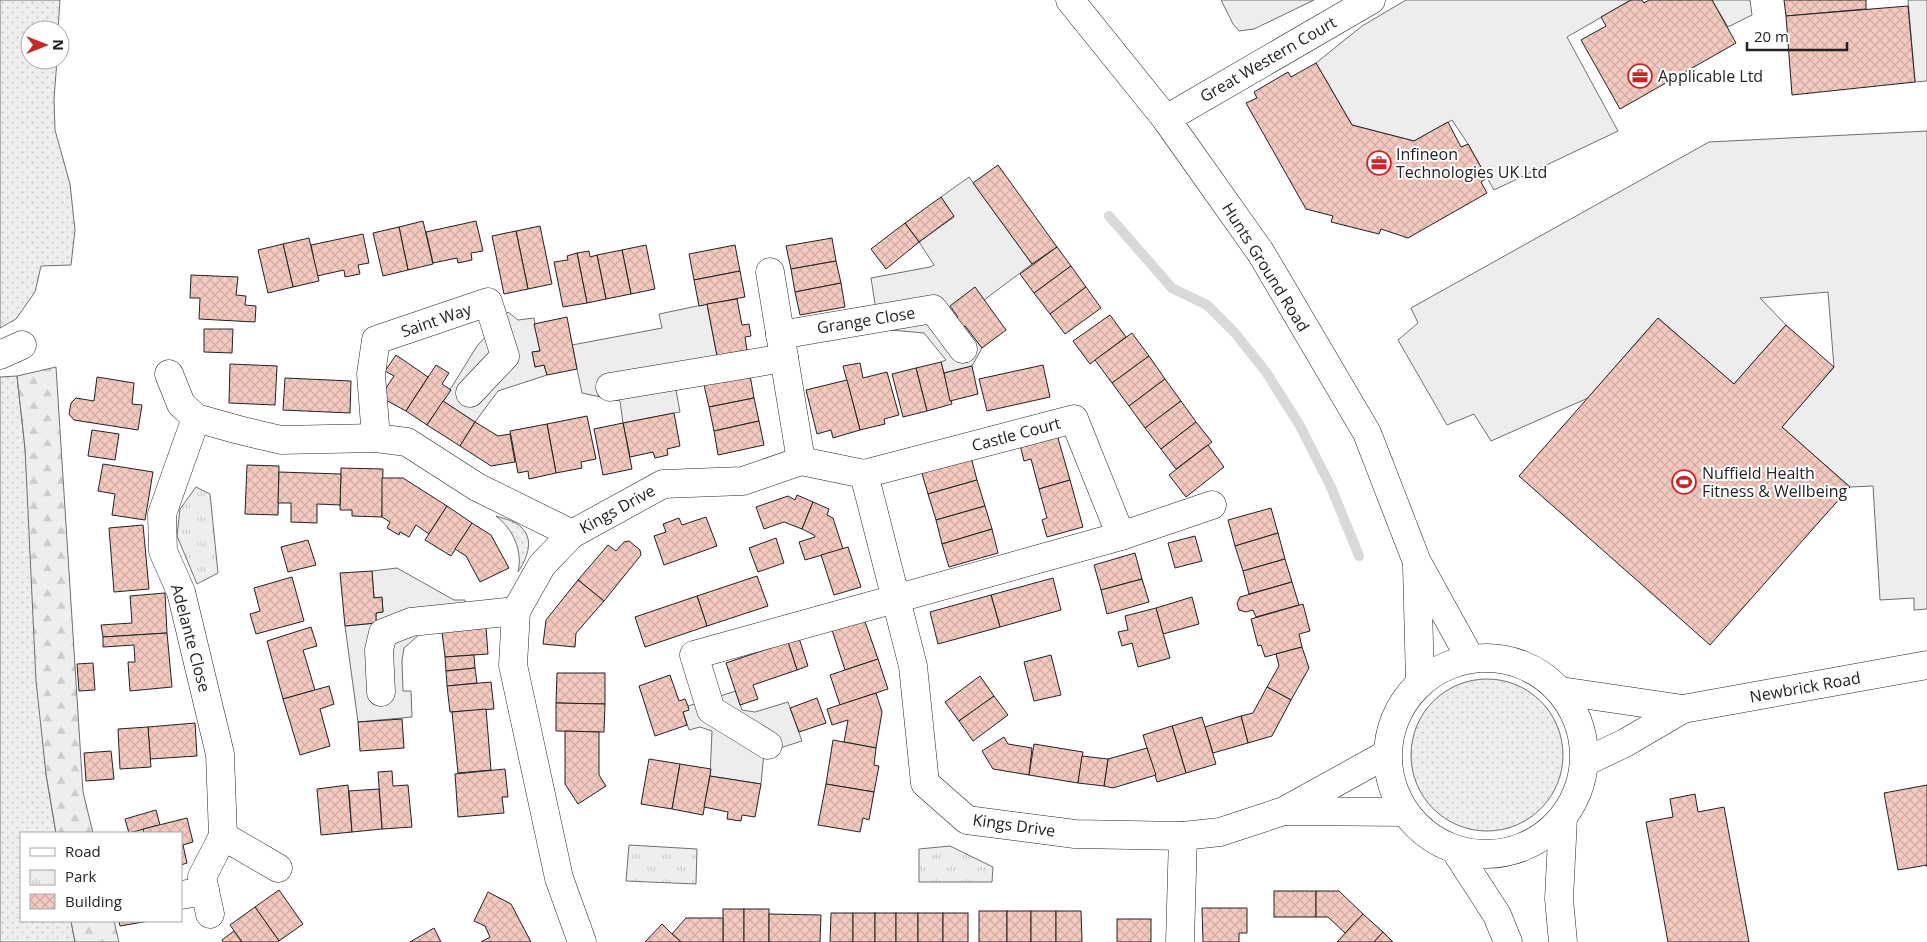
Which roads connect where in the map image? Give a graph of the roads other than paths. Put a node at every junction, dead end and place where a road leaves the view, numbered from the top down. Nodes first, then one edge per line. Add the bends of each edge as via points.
1 (1070, 0) edge
2 (1371, 0) edge
3 (1166, 119) junction
4 (770, 272) dead end
5 (782, 347) junction
6 (963, 349) dead end
7 (169, 374) dead end
8 (610, 387) dead end
9 (470, 393) dead end
10 (196, 418) junction
11 (376, 438) junction
12 (801, 461) junction
13 (864, 474) junction
14 (1212, 505) dead end
15 (572, 534) junction
16 (1121, 536) junction
17 (1417, 562) junction
18 (895, 600) junction
19 (516, 611) junction
20 (1470, 658) junction
21 (1927, 665) edge
22 (1420, 682) junction
23 (1561, 691) junction
24 (381, 692) dead end
25 (1683, 709) junction
26 (768, 745) dead end
27 (1387, 754) junction
28 (1585, 762) junction
29 (1284, 811) junction
30 (1404, 812) junction
31 (1563, 818) junction
32 (223, 836) junction
33 (1182, 836) junction
34 (1455, 850) junction
35 (278, 868) dead end
36 (199, 900) edge
37 (582, 942) edge
38 (1180, 942) edge
39 (1508, 942) edge
40 (1563, 942) edge

1 - 3 street, Hunts Ground Road
2 - 3 street, Great Western Court
3 - 17 street, Hunts Ground Road via 1261,253 1367,433
4 - 5 street
5 - 6 street, Grange Close via 933,309
5 - 8 street, Grange Close
5 - 12 street
7 - 10 street via 181,404
9 - 11 street, Saint Way via 505,356 488,302 376,340 372,374
10 - 11 street via 280,440
10 - 32 street, Adelante Close via 162,514 163,551 181,592 220,754
11 - 15 street via 407,442 478,487
12 - 13 street
12 - 15 street, Kings Drive via 743,481 663,484
13 - 16 street, Castle Court via 1074,419
13 - 18 street, Kings Drive
14 - 16 street
15 - 19 street, Kings Drive via 542,565
16 - 18 street
17 - 20 street, Hunts Ground Road
17 - 22 street, Hunts Ground Road
18 - 26 street via 694,655 711,710
18 - 33 street, Kings Drive via 912,666 925,783 967,820 1075,834
19 - 24 street via 410,622 383,633 379,650
19 - 37 street, Kings Drive via 513,665 559,878
20 - 22 street via 1443,666
20 - 23 street via 1504,658 1528,666
21 - 25 street, Newbrick Road
22 - 27 street via 1402,703 1391,727
23 - 25 street, Newbrick Road
23 - 28 street via 1580,724
25 - 28 street, Newbrick Road
27 - 29 street, Kings Drive
27 - 30 street via 1391,784
28 - 31 street via 1579,792
29 - 30 street, Kings Drive
29 - 33 street, Kings Drive via 1220,832
30 - 34 street via 1427,835
31 - 34 street via 1541,838 1514,851 1484,855
31 - 40 street via 1558,899
32 - 35 street
32 - 36 street, Adelante Close via 202,877
33 - 38 street
34 - 39 street via 1497,915

